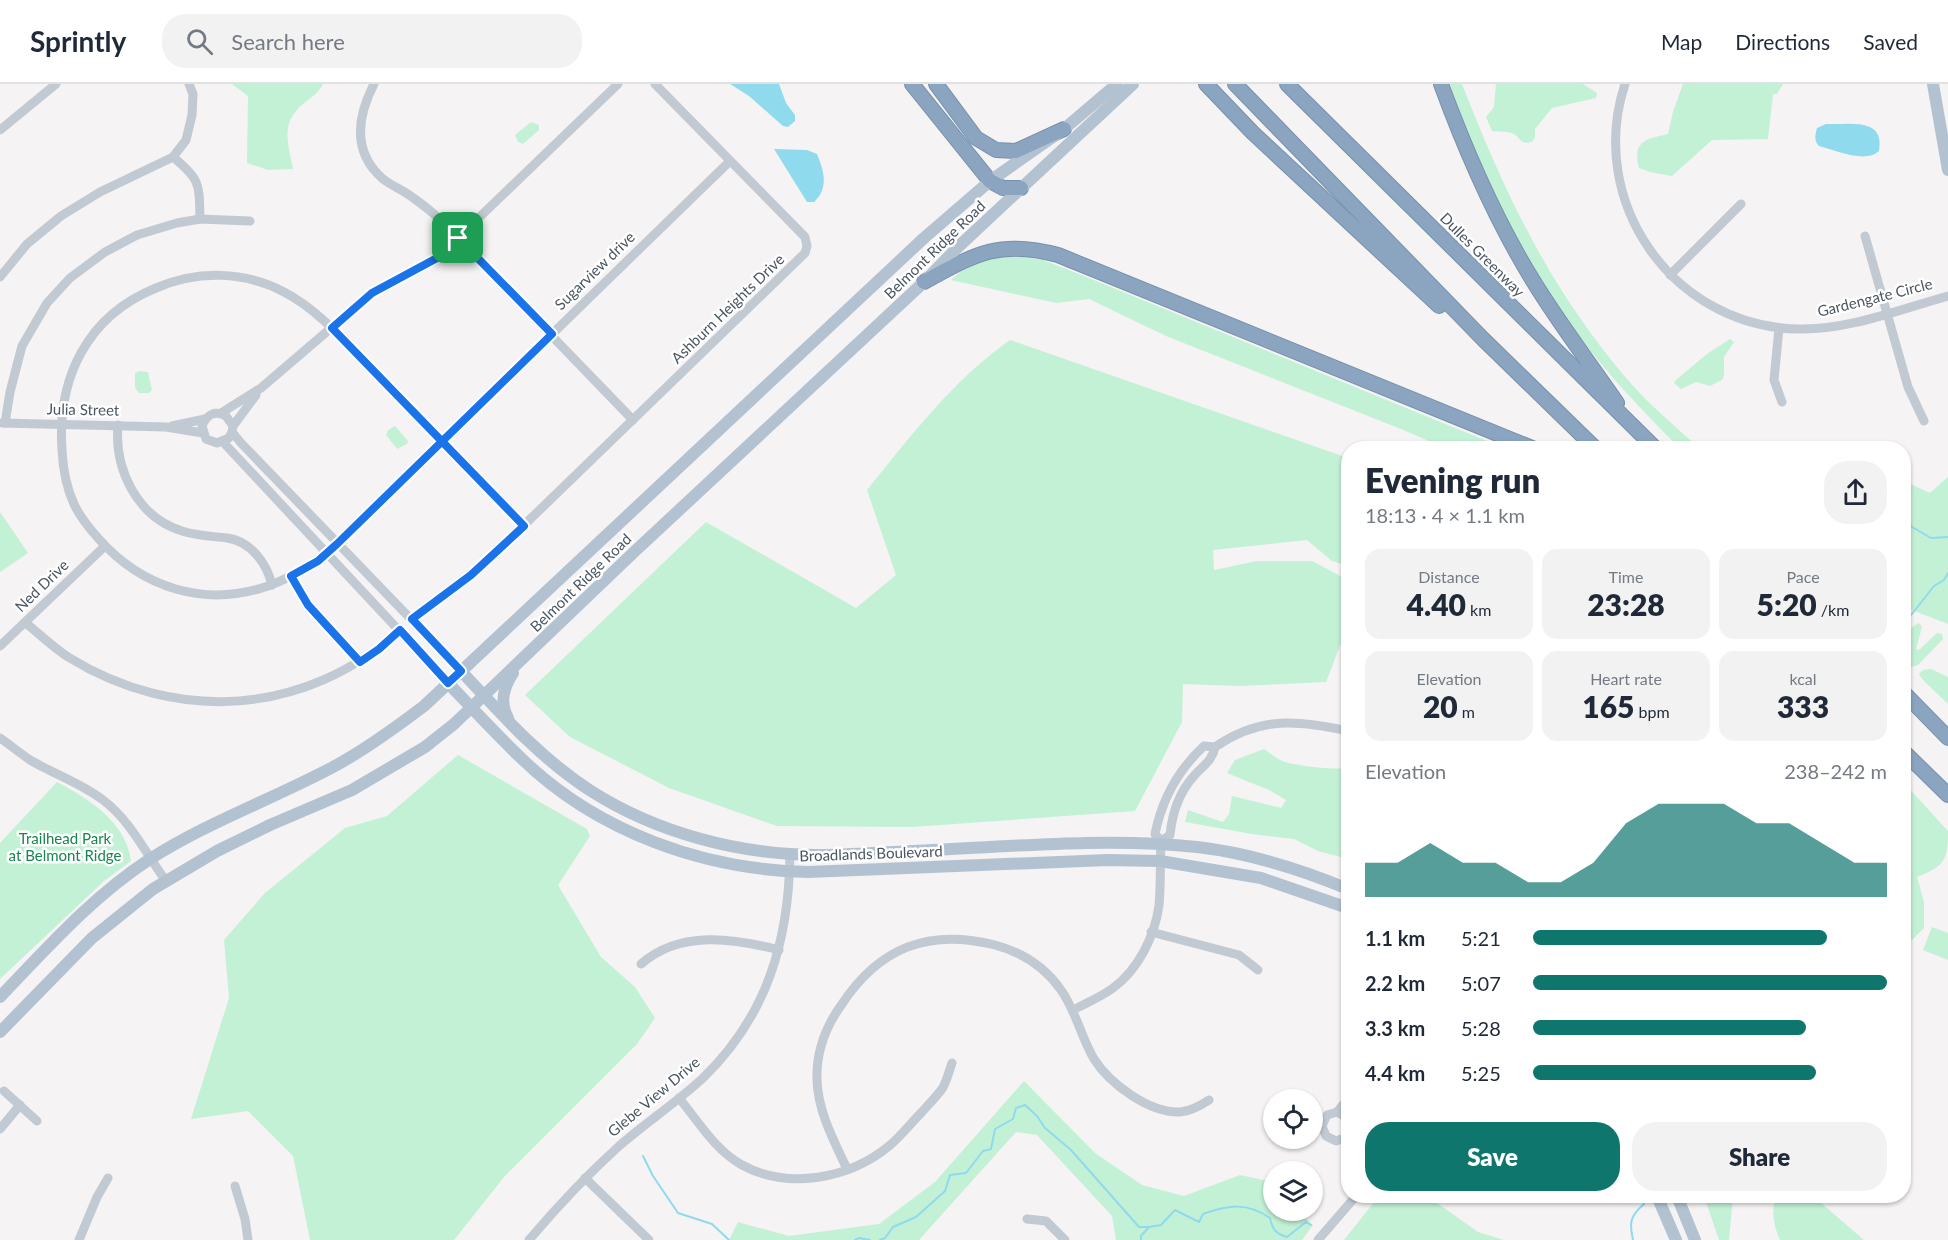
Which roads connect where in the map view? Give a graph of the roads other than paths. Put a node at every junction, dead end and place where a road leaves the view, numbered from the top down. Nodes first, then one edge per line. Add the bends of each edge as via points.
1 (56, 84) edge
2 (189, 84) edge
3 (374, 84) edge
4 (618, 84) edge
5 (655, 84) edge
6 (912, 84) edge
7 (936, 84) edge
8 (1117, 84) edge
9 (1133, 84) edge
10 (1206, 84) edge
11 (1235, 84) edge
12 (1287, 84) edge
13 (1435, 84) edge
14 (1441, 84) edge
15 (1625, 84) edge
16 (1933, 84) edge
17 (1064, 129) junction
18 (0, 130) edge
19 (1461, 138) junction
20 (173, 157) junction
21 (729, 161) junction
22 (1948, 170) edge
23 (990, 182) junction
24 (1021, 188) junction
25 (1741, 204) dead end
26 (200, 219) junction
27 (250, 221) dead end
28 (1865, 236) dead end
29 (458, 238) junction
30 (1671, 275) junction
31 (0, 277) edge
32 (924, 282) junction
33 (1948, 296) edge
34 (1887, 313) junction
35 (332, 328) junction
36 (1779, 328) junction
37 (552, 334) junction
38 (1483, 339) junction
39 (261, 388) junction
40 (1782, 402) dead end
41 (221, 413) junction
42 (205, 419) junction
43 (633, 420) junction
44 (1924, 421) dead end
45 (3, 423) edge
46 (60, 424) junction
47 (118, 425) junction
48 (166, 427) junction
49 (232, 429) junction
50 (1636, 430) junction
51 (203, 433) junction
52 (443, 441) junction
53 (1515, 441) edge
54 (1588, 441) edge
55 (1648, 441) edge
56 (223, 442) junction
57 (524, 526) junction
58 (337, 544) junction
59 (105, 546) junction
60 (326, 552) junction
61 (291, 576) junction
62 (272, 585) junction
63 (412, 619) junction
64 (26, 622) junction
65 (400, 630) junction
66 (0, 646) edge
67 (360, 662) junction
68 (518, 665) junction
69 (461, 671) junction
70 (448, 683) junction
71 (484, 696) junction
72 (1911, 700) edge
73 (1911, 700) edge
74 (472, 708) junction
75 (513, 727) junction
76 (1341, 730) edge
77 (1948, 733) edge
78 (0, 738) edge
79 (1948, 738) edge
80 (1215, 747) junction
81 (1911, 759) edge
82 (1948, 795) edge
83 (1161, 843) junction
84 (790, 854) junction
85 (150, 859) junction
86 (1160, 861) junction
87 (789, 872) junction
88 (165, 881) junction
89 (1341, 886) edge
90 (1341, 906) edge
91 (1152, 932) junction
92 (779, 950) junction
93 (641, 964) dead end
94 (1258, 970) dead end
95 (0, 998) edge
96 (1072, 1010) junction
97 (0, 1032) edge
98 (952, 1063) dead end
99 (4, 1091) dead end
100 (679, 1098) junction
101 (1209, 1100) dead end
102 (20, 1106) junction
103 (1341, 1107) edge
104 (1337, 1112) junction
105 (1341, 1114) edge
106 (37, 1121) dead end
107 (0, 1129) edge
108 (1341, 1139) edge
109 (847, 1169) junction
110 (108, 1178) dead end
111 (585, 1178) junction
112 (235, 1186) dead end
113 (1350, 1203) edge
114 (1661, 1203) edge
115 (1680, 1203) edge
116 (1027, 1219) dead end
117 (79, 1240) edge
118 (248, 1240) edge
119 (530, 1240) edge
120 (649, 1240) edge
121 (1065, 1240) edge
122 (1318, 1240) edge
123 (1676, 1240) edge
124 (1695, 1240) edge

1 - 18 street
2 - 20 street via 193,94 192,115 186,140
3 - 29 street via 360,123 367,159 385,180 434,214
4 - 29 street
5 - 21 street, Ashburn Heights Drive
6 - 23 highway
7 - 17 highway via 976,138 996,150 1016,151
8 - 17 main road, Belmont Ridge Road
9 - 24 main road, Belmont Ridge Road
10 - 38 highway via 1253,133 1452,318
11 - 38 highway
12 - 50 highway, Dulles Greenway
13 - 19 highway
14 - 19 highway
15 - 30 street, Gardengate Circle via 1617,121 1621,186 1636,228
16 - 22 main road
17 - 23 main road, Belmont Ridge Road
19 - 50 highway via 1485,194 1531,278
20 - 26 street via 191,172 197,184
20 - 31 street via 100,192 61,216 27,244
21 - 37 street, Sugarview drive
21 - 43 street, Ashburn Heights Drive via 805,237 805,253
23 - 24 highway via 1003,188
23 - 69 main road, Belmont Ridge Road via 924,238
24 - 32 main road, Belmont Ridge Road
25 - 30 street
26 - 27 street
26 - 45 street via 137,236 105,252 63,286 47,303 22,346
28 - 34 street
29 - 35 street via 437,258 372,293
29 - 37 street
30 - 36 street, Gardengate Circle via 1720,311
32 - 53 highway via 969,257 992,250 1023,248 1058,255
32 - 68 main road, Belmont Ridge Road
33 - 34 street, Gardengate Circle
34 - 36 street, Gardengate Circle via 1826,328
34 - 44 street via 1908,387
35 - 39 street
35 - 46 street, Sugarview drive via 286,293 248,278 191,276 171,281 131,301 88,341 69,377
35 - 52 street, Sugarview drive
36 - 40 street via 1774,380
37 - 43 street
37 - 52 street, Sugarview drive
38 - 54 highway
39 - 41 street
39 - 49 street
41 - 42 street
41 - 49 street
42 - 48 street, Julia Street
42 - 51 street
43 - 57 street, Ashburn Heights Drive
45 - 46 street, Julia Street
46 - 47 street, Julia Street
46 - 59 street, Sugarview drive via 66,482 75,506
47 - 48 street, Julia Street
47 - 62 street via 120,463 131,488 156,518 178,530 246,545 266,565
48 - 51 street, Julia Street
49 - 56 street
49 - 58 street
50 - 55 highway, Dulles Greenway
51 - 56 street via 211,442
52 - 57 street, Sugarview drive
52 - 58 street, Sugarview drive
56 - 60 street
57 - 63 street, Ashburn Heights Drive via 471,575
58 - 60 street, Sugarview drive
58 - 63 street
59 - 62 street, Sugarview drive via 135,572 192,593 236,595
59 - 64 street, Ned Drive
60 - 61 street, Sugarview drive
60 - 65 street
61 - 62 street, Sugarview drive
61 - 67 street via 308,605
63 - 69 street
64 - 66 street, Ned Drive
64 - 67 street via 66,655 111,679 165,697 192,701 228,702 271,696 322,680
65 - 67 street
65 - 70 street
68 - 71 main road, Belmont Ridge Road
68 - 75 main road via 503,698
69 - 70 main road, Belmont Ridge Road
69 - 71 main road, Broadlands Boulevard
70 - 74 main road, Broadlands Boulevard
70 - 85 main road, Belmont Ridge Road via 401,724 333,767 221,819
71 - 74 main road, Belmont Ridge Road
71 - 75 main road, Broadlands Boulevard
72 - 77 highway
73 - 79 highway
74 - 87 main road, Broadlands Boulevard via 544,778 588,809 634,833 694,856
74 - 88 main road, Belmont Ridge Road via 425,747 378,776 216,851
75 - 84 main road, Broadlands Boulevard via 592,792 643,817 717,843
76 - 80 street via 1296,722 1276,723 1246,730
78 - 85 street via 104,801 125,822
80 - 83 street via 1213,758 1186,786 1174,812 1170,835
80 - 83 street via 1204,746 1174,781 1155,834
81 - 82 highway
83 - 84 main road, Broadlands Boulevard
83 - 86 street
83 - 89 main road, Broadlands Boulevard via 1255,858
84 - 87 street, Glebe View Drive
85 - 88 street
85 - 95 main road, Belmont Ridge Road via 91,905
86 - 87 main road, Broadlands Boulevard
86 - 90 main road, Broadlands Boulevard via 1261,878
86 - 91 street via 1159,904
87 - 92 street, Glebe View Drive via 786,920
88 - 97 main road, Belmont Ridge Road via 92,938
91 - 94 street via 1239,955
91 - 96 street via 1125,979
92 - 93 street via 748,942 699,940 655,953
92 - 100 street, Glebe View Drive via 766,988 746,1026 716,1064
96 - 101 street via 1095,1060 1128,1093 1156,1107 1180,1112
96 - 109 street via 1060,989 1035,963 992,944 930,941 883,958 854,986 830,1022 819,1052 820,1103
98 - 109 street via 943,1088 901,1134 875,1156
99 - 102 street
100 - 109 street via 717,1145 754,1171 798,1179
100 - 111 street, Glebe View Drive
102 - 106 street
102 - 107 street
103 - 104 street
104 - 105 street
104 - 108 street via 1327,1115 1322,1126 1326,1136
110 - 117 street
111 - 119 street, Glebe View Drive
111 - 120 street
112 - 118 street
113 - 122 street
114 - 123 main road
115 - 124 main road
116 - 121 street via 1046,1221

